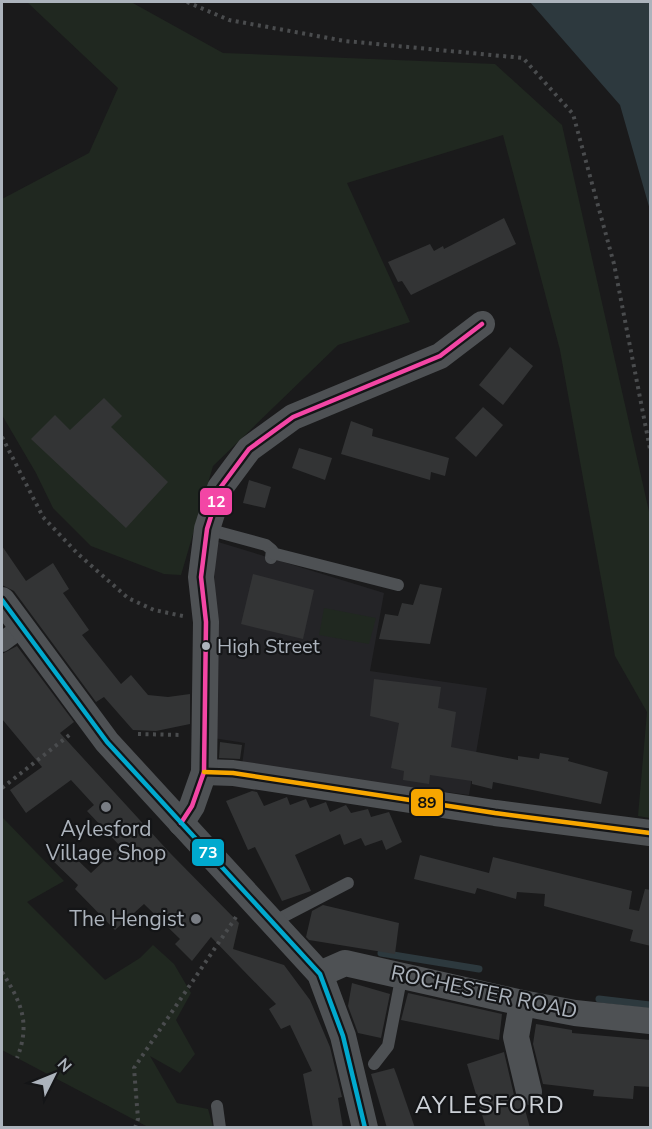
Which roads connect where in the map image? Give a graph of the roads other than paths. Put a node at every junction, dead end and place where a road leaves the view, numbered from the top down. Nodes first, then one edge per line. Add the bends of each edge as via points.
1 (482, 324) dead end
2 (207, 529) junction
3 (398, 585) dead end
4 (2, 600) edge
5 (11, 635) edge
6 (204, 772) junction
7 (181, 823) junction
8 (651, 833) edge
9 (348, 883) dead end
10 (273, 922) junction
11 (320, 974) junction
12 (402, 974) junction
13 (522, 1003) junction
14 (651, 1021) edge
15 (374, 1064) dead end
16 (529, 1092) dead end
17 (217, 1106) dead end
18 (220, 1128) edge
19 (365, 1128) edge

1 - 2 street via 440,356 293,417 256,444 220,488
2 - 3 lane via 266,545 271,556
2 - 6 street via 201,577 205,614
4 - 5 street
5 - 7 street
6 - 7 street via 192,806
6 - 8 street
7 - 10 street
9 - 10 lane
10 - 11 street
11 - 12 street, ROCHESTER ROAD via 345,963
11 - 19 street via 343,1036
12 - 13 street, ROCHESTER ROAD
12 - 15 lane via 388,1046
13 - 14 street, ROCHESTER ROAD
13 - 16 street via 516,1037
17 - 18 lane

